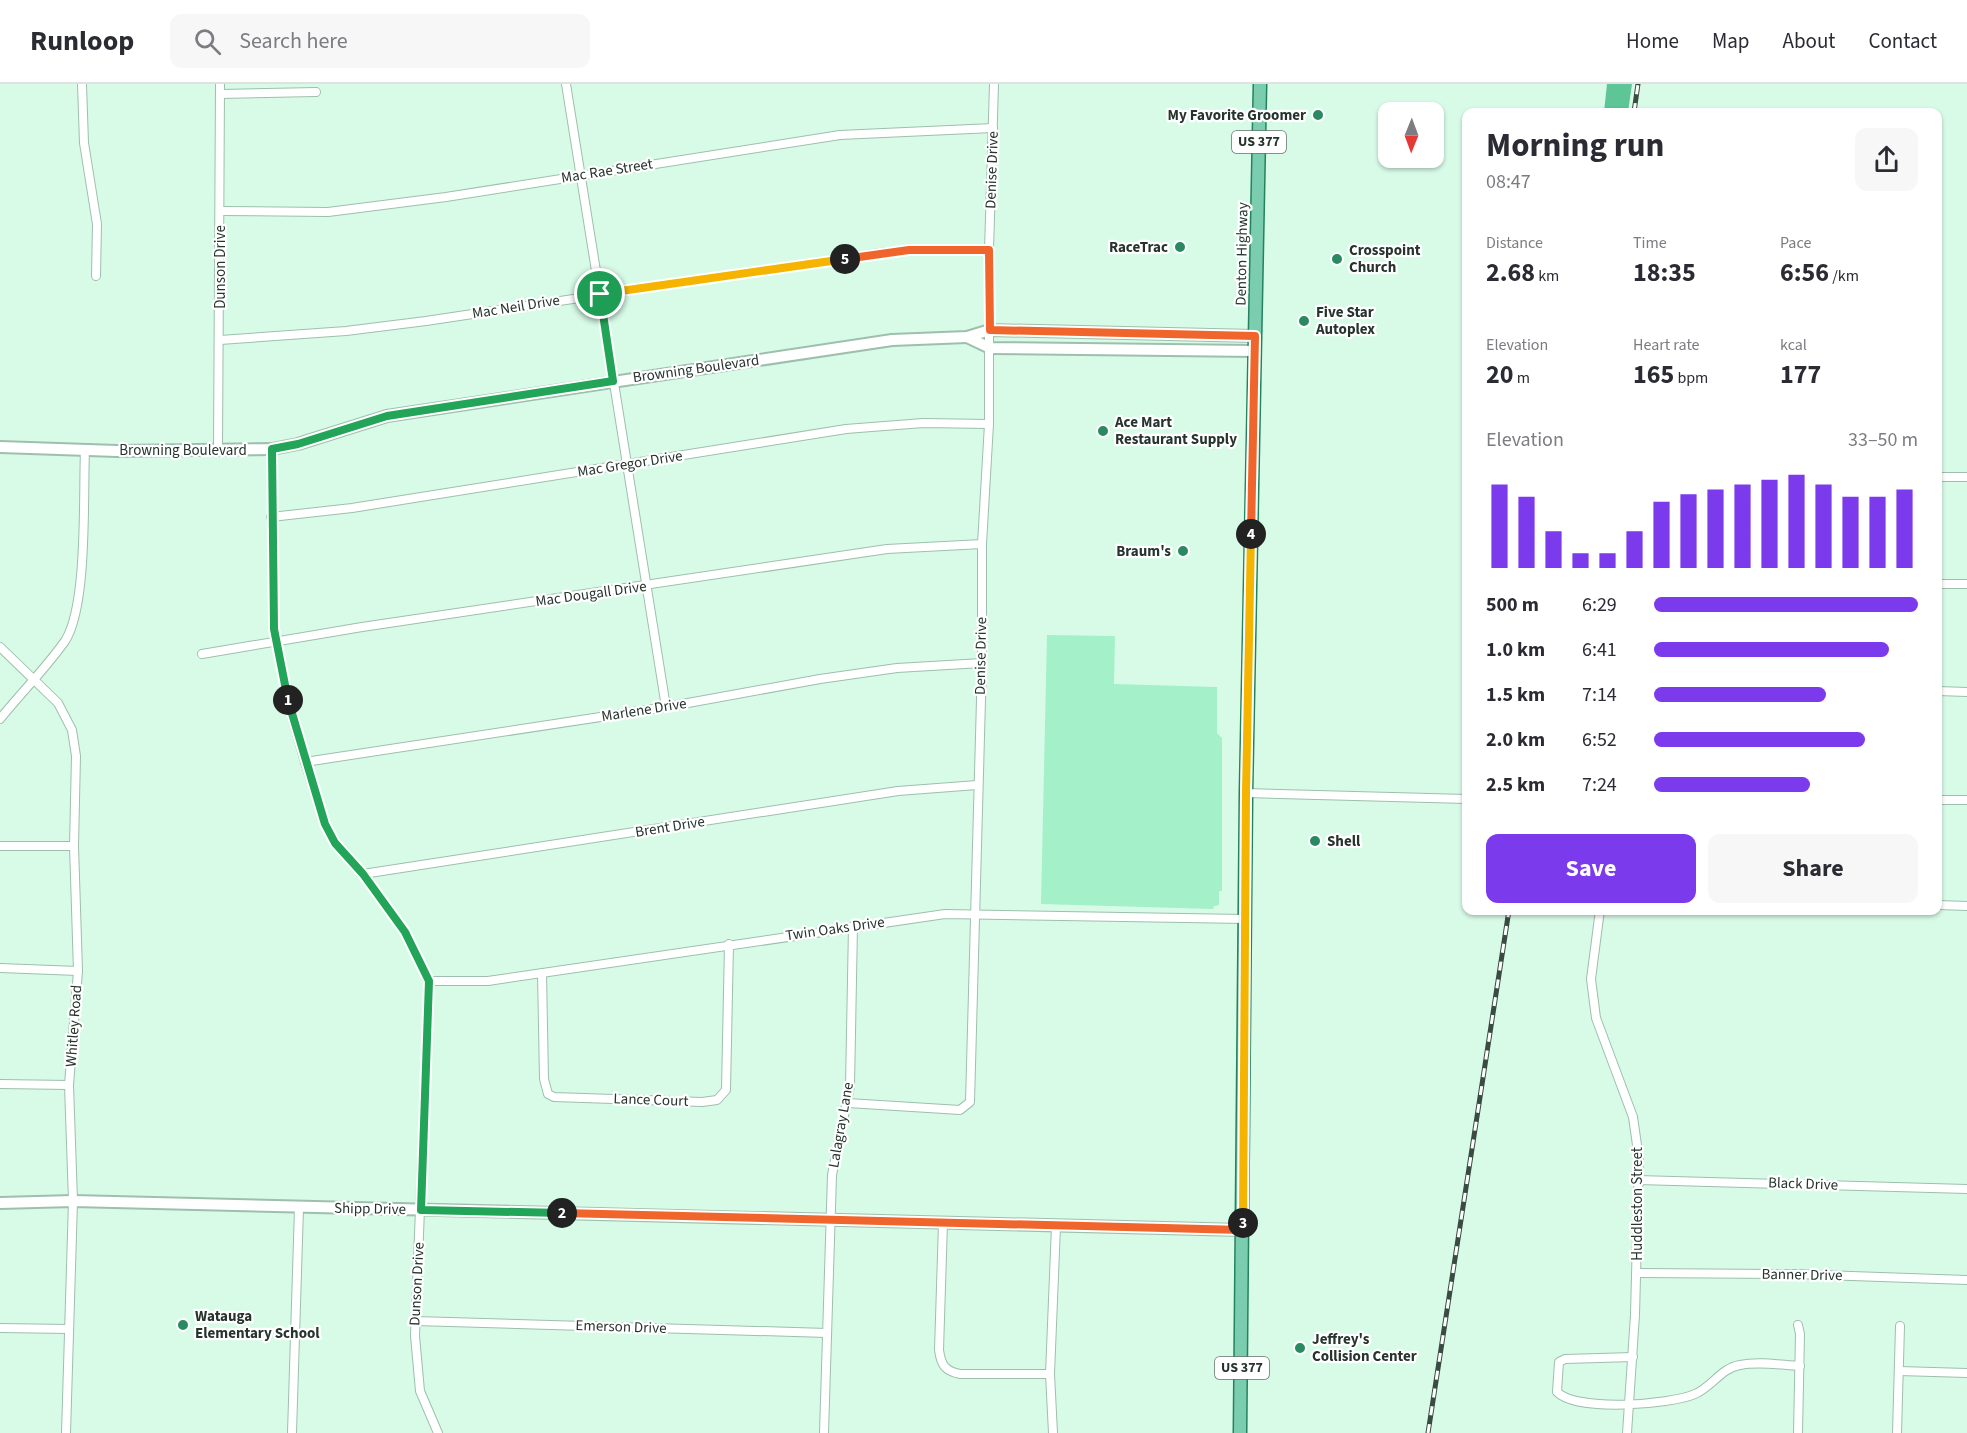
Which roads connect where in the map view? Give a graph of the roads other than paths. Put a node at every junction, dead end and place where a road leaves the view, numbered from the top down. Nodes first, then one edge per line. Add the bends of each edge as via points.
1 (82, 84) edge
2 (220, 84) edge
3 (566, 84) edge
4 (994, 84) edge
5 (1260, 84) edge
6 (316, 92) dead end
7 (220, 94) junction
8 (993, 128) junction
9 (581, 175) junction
10 (220, 211) junction
11 (989, 250) junction
12 (96, 276) dead end
13 (600, 294) junction
14 (990, 330) junction
15 (1134, 333) junction
16 (1255, 336) junction
17 (967, 337) junction
18 (220, 340) junction
19 (990, 348) junction
20 (1134, 350) junction
21 (1255, 351) junction
22 (613, 381) junction
23 (989, 424) junction
24 (0, 447) edge
25 (272, 449) junction
26 (85, 450) junction
27 (218, 450) junction
28 (627, 465) junction
29 (1942, 477) edge
30 (1967, 477) edge
31 (271, 517) junction
32 (982, 544) junction
33 (1942, 584) edge
34 (1967, 584) edge
35 (646, 586) junction
36 (276, 642) junction
37 (0, 647) edge
38 (202, 654) dead end
39 (982, 663) junction
40 (33, 678) junction
41 (1942, 692) edge
42 (1967, 692) edge
43 (666, 706) junction
44 (0, 719) edge
45 (306, 762) junction
46 (977, 785) junction
47 (1246, 793) junction
48 (1462, 799) edge
49 (1942, 800) edge
50 (1967, 800) edge
51 (0, 846) edge
52 (74, 846) junction
53 (363, 874) junction
54 (1942, 905) edge
55 (1967, 906) edge
56 (974, 914) junction
57 (1599, 915) edge
58 (1245, 919) junction
59 (853, 926) junction
60 (729, 944) junction
61 (0, 968) edge
62 (78, 971) junction
63 (542, 973) junction
64 (429, 981) junction
65 (0, 1084) edge
66 (69, 1085) junction
67 (848, 1103) junction
68 (1638, 1180) junction
69 (1967, 1189) edge
70 (73, 1201) junction
71 (0, 1203) edge
72 (299, 1208) junction
73 (421, 1210) junction
74 (830, 1220) junction
75 (943, 1223) junction
76 (1056, 1226) junction
77 (1243, 1230) junction
78 (1636, 1273) junction
79 (1967, 1280) edge
80 (415, 1321) junction
81 (1798, 1325) dead end
82 (1900, 1326) dead end
83 (0, 1328) edge
84 (69, 1329) junction
85 (827, 1333) junction
86 (1633, 1357) junction
87 (1800, 1366) junction
88 (1899, 1371) junction
89 (1967, 1373) edge
90 (1050, 1374) junction
91 (1630, 1403) junction
92 (66, 1433) edge
93 (292, 1433) edge
94 (438, 1433) edge
95 (824, 1433) edge
96 (1053, 1433) edge
97 (1240, 1433) edge
98 (1627, 1433) edge
99 (1798, 1433) edge
100 (1897, 1433) edge

1 - 12 street via 84,142 98,224
2 - 7 street, Dunson Drive
3 - 9 street
4 - 8 street, Denise Drive
5 - 16 main road, Denton Highway / US 377
6 - 7 street
7 - 10 street, Dunson Drive
8 - 9 street, Mac Rae Street via 840,135
8 - 11 street, Denise Drive
9 - 10 street, Mac Rae Street via 328,212
9 - 13 street
10 - 18 street, Dunson Drive
11 - 13 street, Mac Neil Drive via 880,253
11 - 14 street, Denise Drive
13 - 18 street, Mac Neil Drive via 357,330
13 - 22 street
14 - 15 street, Browning Boulevard
14 - 17 street, Browning Boulevard
14 - 19 street, Denise Drive
15 - 16 street, Browning Boulevard
15 - 20 street
16 - 21 main road, Denton Highway / US 377
17 - 19 street, Browning Boulevard
17 - 22 street, Browning Boulevard via 892,340
18 - 27 street, Dunson Drive
19 - 20 street, Browning Boulevard
19 - 23 street, Denise Drive
20 - 21 street, Browning Boulevard
21 - 47 main road, Denton Highway / US 377
22 - 25 street, Browning Boulevard via 387,416
22 - 28 street
23 - 28 street, Mac Gregor Drive via 884,425
23 - 32 street, Denise Drive
24 - 26 street, Browning Boulevard
25 - 27 street, Browning Boulevard
25 - 31 street, Dunson Drive
26 - 27 street, Browning Boulevard
26 - 40 street via 80,589 73,624 65,640
28 - 31 street, Mac Gregor Drive
28 - 35 street
29 - 30 street
31 - 36 street, Dunson Drive
32 - 35 street, Mac Dougall Drive via 887,549
32 - 39 street, Denise Drive
33 - 34 street
35 - 36 street, Mac Dougall Drive
35 - 43 street
36 - 38 street, Mac Dougall Drive
36 - 45 street, Dunson Drive
37 - 40 street, Whitley Road
39 - 43 street, Marlene Drive via 897,668
39 - 46 street, Denise Drive
40 - 44 street
40 - 52 street, Whitley Road via 58,703 72,730 76,756
41 - 42 street
43 - 45 street, Marlene Drive
45 - 53 street, Dunson Drive via 325,824 335,843
46 - 53 street, Brent Drive via 898,791
46 - 56 street, Denise Drive
47 - 48 street
47 - 58 main road, Denton Highway / US 377
49 - 50 street
51 - 52 street
52 - 62 street, Whitley Road
53 - 64 street, Dunson Drive via 405,932
54 - 55 street
56 - 58 street, Twin Oaks Drive
56 - 59 street, Twin Oaks Drive
56 - 67 street, Denise Drive via 970,1102 960,1110
57 - 68 street, Huddleston Street via 1592,989 1602,1038 1633,1117
58 - 77 main road, Denton Highway / US 377
59 - 60 street, Twin Oaks Drive
59 - 67 street, Lalagray Lane
60 - 63 street, Twin Oaks Drive
60 - 63 street, Lance Court via 726,1090 717,1100 548,1094 544,1079
61 - 62 street
62 - 66 street, Whitley Road
63 - 64 street, Twin Oaks Drive via 488,981
64 - 73 street, Dunson Drive
65 - 66 street
66 - 70 street, Whitley Road
67 - 74 street, Lalagray Lane via 834,1157
68 - 69 street, Black Drive
68 - 78 street, Huddleston Street
70 - 71 street, Shipp Drive
70 - 72 street, Shipp Drive
70 - 84 street, Whitley Road
72 - 73 street, Shipp Drive
72 - 93 street
73 - 74 street, Shipp Drive
73 - 80 street, Dunson Drive
74 - 75 street, Shipp Drive
74 - 85 street, Lalagray Lane
75 - 76 street, Shipp Drive
75 - 90 street via 939,1350 943,1366 960,1374
76 - 77 street, Shipp Drive
76 - 90 street
77 - 97 main road, Denton Highway / US 377
78 - 79 street, Banner Drive
78 - 86 street, Huddleston Street
80 - 85 street, Emerson Drive
80 - 94 street, Dunson Drive via 420,1391
81 - 87 street
82 - 88 street
83 - 84 street
84 - 92 street, Whitley Road
85 - 95 street, Lalagray Lane
86 - 91 street, Huddleston Street
86 - 91 street via 1565,1359 1556,1369 1557,1392 1563,1398 1597,1405
87 - 91 street via 1739,1365 1695,1395
87 - 99 street
88 - 89 street
88 - 100 street
90 - 96 street
91 - 98 street, Huddleston Street

